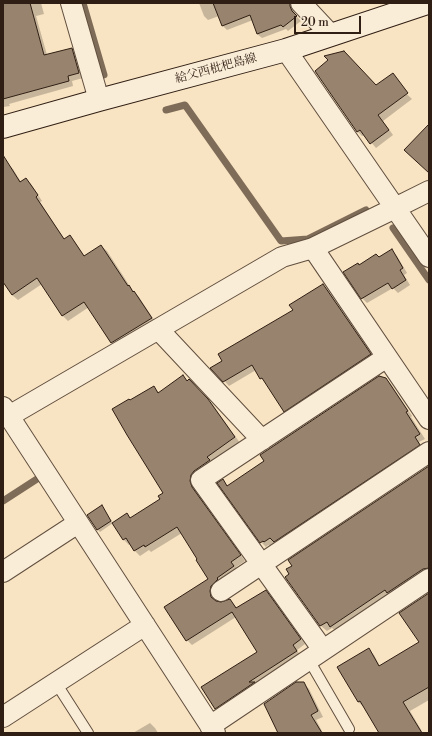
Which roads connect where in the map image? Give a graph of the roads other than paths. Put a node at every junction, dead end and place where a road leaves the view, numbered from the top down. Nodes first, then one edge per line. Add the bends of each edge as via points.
1 (71, 3) edge
2 (301, 3) edge
3 (427, 3) edge
4 (404, 7) edge
5 (331, 35) junction
6 (286, 50) junction
7 (99, 100) junction
8 (3, 127) edge
9 (429, 190) edge
10 (396, 208) junction
11 (314, 248) junction
12 (429, 257) edge
13 (158, 329) junction
14 (387, 357) junction
15 (6, 412) edge
16 (429, 419) edge
17 (262, 440) junction
18 (429, 452) edge
19 (78, 523) junction
20 (262, 565) junction
21 (3, 572) edge
22 (429, 579) edge
23 (221, 591) dead end
24 (145, 625) junction
25 (316, 655) junction
26 (56, 683) junction
27 (3, 717) edge
28 (349, 729) dead end
29 (213, 730) edge
30 (88, 733) edge

1 - 7 street
2 - 5 street
3 - 4 main road, 給父西枇杷島線
4 - 5 main road, 給父西枇杷島線
5 - 6 main road, 給父西枇杷島線
6 - 7 main road, 給父西枇杷島線
6 - 10 street
7 - 8 main road, 給父西枇杷島線
9 - 10 street
10 - 11 street
10 - 12 street
11 - 13 street via 282,256
11 - 14 street
13 - 15 street
13 - 17 street
14 - 16 street
14 - 17 street
15 - 19 street
17 - 20 street via 201,480
18 - 20 street
19 - 21 street
19 - 24 street
20 - 23 street
20 - 25 street
22 - 25 street
24 - 26 street
24 - 29 street
25 - 28 lane
25 - 29 street
26 - 27 street
26 - 30 lane

